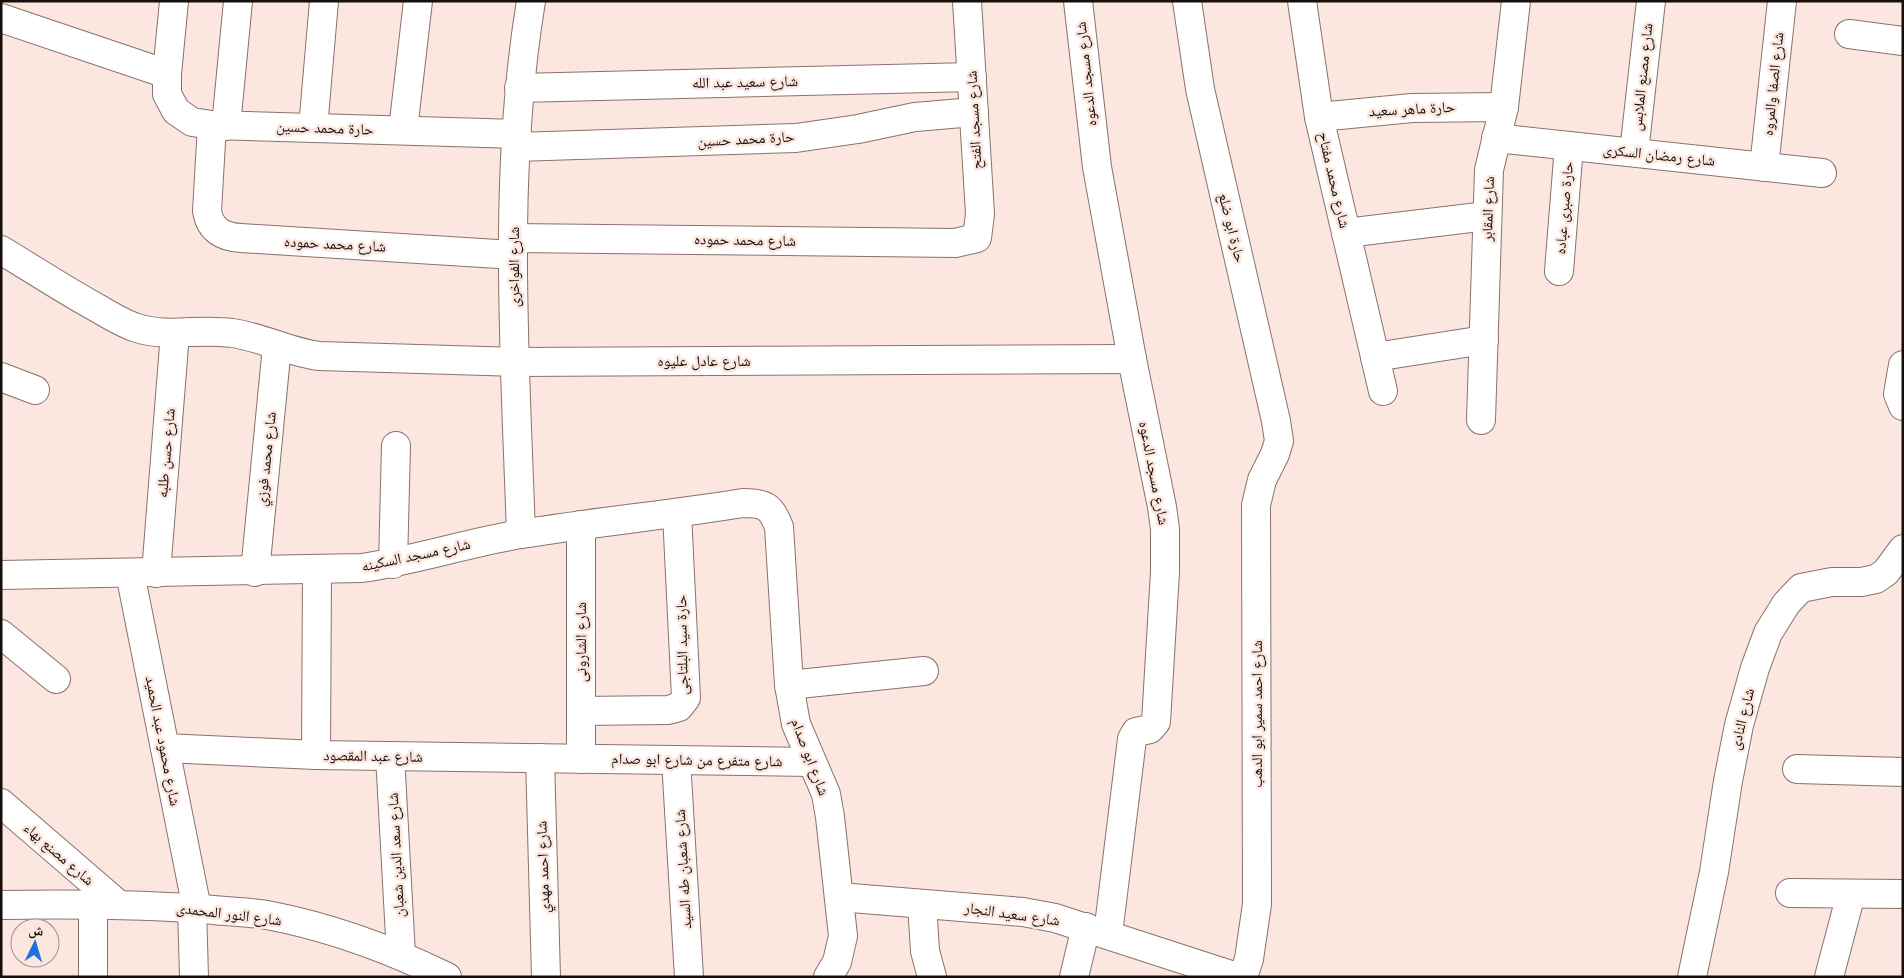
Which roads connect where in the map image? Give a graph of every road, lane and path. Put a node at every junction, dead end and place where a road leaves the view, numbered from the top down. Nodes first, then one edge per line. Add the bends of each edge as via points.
1 (174, 1) edge
2 (238, 1) edge
3 (324, 1) edge
4 (418, 1) edge
5 (531, 1) edge
6 (968, 1) edge
7 (1078, 1) edge
8 (1187, 1) edge
9 (1302, 1) edge
10 (1516, 1) edge
11 (1651, 1) edge
12 (1782, 1) edge
13 (1, 18) edge
14 (1849, 34) dead end
15 (1903, 41) edge
16 (167, 74) junction
17 (972, 77) junction
18 (519, 88) junction
19 (1504, 107) junction
20 (974, 112) junction
21 (1319, 116) junction
22 (219, 125) junction
23 (313, 128) junction
24 (402, 130) junction
25 (1496, 138) junction
26 (516, 140) junction
27 (1569, 146) junction
28 (1634, 152) junction
29 (1764, 166) junction
30 (1822, 173) dead end
31 (1487, 216) junction
32 (1346, 233) junction
33 (977, 238) joint
34 (513, 246) junction
35 (1, 250) edge
36 (1559, 271) dead end
37 (176, 333) junction
38 (1484, 340) junction
39 (277, 346) junction
40 (1375, 357) junction
41 (1132, 360) junction
42 (515, 362) junction
43 (1903, 365) edge
44 (1, 377) edge
45 (35, 390) dead end
46 (1383, 391) dead end
47 (1902, 405) edge
48 (1481, 420) dead end
49 (396, 446) dead end
50 (1275, 454) joint
51 (767, 507) joint
52 (678, 513) junction
53 (581, 526) junction
54 (521, 534) junction
55 (1903, 549) edge
56 (393, 564) junction
57 (317, 570) junction
58 (255, 572) junction
59 (143, 573) junction
60 (1, 575) edge
61 (1, 634) edge
62 (924, 671) dead end
63 (56, 679) dead end
64 (789, 685) junction
65 (581, 711) junction
66 (165, 748) junction
67 (316, 755) junction
68 (390, 756) junction
69 (540, 758) junction
70 (582, 759) junction
71 (676, 760) junction
72 (812, 762) junction
73 (1798, 769) dead end
74 (1903, 772) edge
75 (1, 803) edge
76 (1790, 893) dead end
77 (1851, 894) junction
78 (1903, 894) edge
79 (839, 898) junction
80 (105, 904) junction
81 (922, 904) junction
82 (1, 905) edge
83 (195, 908) junction
84 (1097, 931) junction
85 (402, 955) junction
86 (93, 977) edge
87 (194, 977) edge
88 (447, 977) edge
89 (546, 977) edge
90 (689, 977) edge
91 (828, 977) edge
92 (932, 977) edge
93 (1074, 977) edge
94 (1237, 977) edge
95 (1243, 977) edge
96 (1692, 977) edge
97 (1828, 977) edge

1 - 16 street, حارة محمد حسين
2 - 22 street
3 - 23 street
4 - 24 street
5 - 18 street, شارع الفواخرى
6 - 17 street, شارع مسجد الفتح
7 - 41 street, شارع مسجد الدعوه via 1097,167
8 - 50 street, حارة ابو ضلع via 1200,90 1276,421 1279,441
9 - 21 street, شارع محمد مفتاح
10 - 19 street, شارع المقابر
11 - 28 street, شارع مصنع الملابس
12 - 29 street, شارع الصفا والمروه
13 - 16 street
14 - 15 street
16 - 22 street, حارة محمد حسين via 167,94 176,111 192,122
17 - 18 street, شارع سعيد عبد الله
17 - 20 street, شارع مسجد الفتح
18 - 26 street, شارع الفواخرى
19 - 21 street, حارة ماهر سعيد via 1412,108
19 - 25 street, شارع المقابر
20 - 26 street, حارة محمد حسين via 915,117 834,133 788,138
20 - 33 street, شارع مسجد الفتح via 980,214
21 - 32 street, شارع محمد مفتاح
22 - 23 street, حارة محمد حسين
22 - 34 street, شارع محمد حموده via 207,211 218,232 226,236
23 - 24 street, حارة محمد حسين
24 - 26 street, حارة محمد حسين
25 - 27 street, شارع رمضان السكرى
25 - 31 street, شارع المقابر via 1489,170
26 - 34 street, شارع الفواخرى
27 - 28 street, شارع رمضان السكرى
27 - 36 street, حارة صبرى عباده
28 - 29 street, شارع رمضان السكرى
29 - 30 street, شارع رمضان السكرى
31 - 32 street
31 - 38 street, شارع المقابر
32 - 40 street, شارع محمد مفتاح
33 - 34 street, شارع محمد حموده via 955,243
34 - 42 street, شارع الفواخرى
35 - 37 street, شارع عادل عليوه via 124,322 137,328
37 - 39 street, شارع عادل عليوه via 230,332
37 - 59 street, شارع حسن طلبه
38 - 40 street
38 - 48 street, شارع المقابر
39 - 42 street, شارع عادل عليوه via 319,356
39 - 58 street, شارع محمد فوزي
40 - 46 street, شارع محمد مفتاح
41 - 42 street, شارع عادل عليوه
41 - 84 street, شارع مسجد الدعوه via 1165,536 1156,722 1150,729 1136,732 1131,743
42 - 54 street, شارع الفواخرى
43 - 47 street via 1898,394
44 - 45 street
49 - 56 street
50 - 95 street, شارع احمد سمير ابو الدهب via 1262,480 1256,505 1257,904 1249,959
51 - 52 street, شارع مسجد السكينه via 755,503
51 - 64 street, شارع ابو صدام via 774,513 779,527
52 - 53 street, شارع مسجد السكينه
52 - 65 street, حارة سيد البلتاجى via 686,698 679,706 668,710
53 - 54 street, شارع مسجد السكينه
53 - 65 street, شارع الشارونى
54 - 56 street, شارع مسجد السكينه
55 - 96 street, شارع النادى via 1886,572 1876,579 1801,588 1786,604 1768,633 1739,725
56 - 57 street, شارع مسجد السكينه
57 - 58 street, شارع مسجد السكينه
57 - 67 street
58 - 59 street, شارع مسجد السكينه
59 - 60 street, شارع مسجد السكينه
59 - 66 street, شارع محمود عبد الحميد
61 - 63 street
62 - 64 street
64 - 72 street, شارع ابو صدام via 796,724
65 - 70 street, شارع الشارونى
66 - 67 street, شارع عبد المقصود
66 - 83 street, شارع محمود عبد الحميد
67 - 68 street, شارع عبد المقصود
68 - 69 street, شارع عبد المقصود
68 - 85 street, شارع سعد الدين شعبان
69 - 70 street, شارع عبد المقصود
69 - 89 street, شارع احمد مهدي
70 - 71 street, شارع متفرع من شارع ابو صدام
71 - 72 street, شارع متفرع من شارع ابو صدام
71 - 90 street, شارع شعبان طه السيد
72 - 79 street, شارع ابو صدام via 826,794
73 - 74 street
75 - 80 street, شارع مصنع بهاء
76 - 77 street
77 - 78 street
77 - 97 street
79 - 81 street, شارع سعيد النجار
79 - 91 street, شارع ابو صدام via 843,936 837,962
80 - 82 street, شارع النور المحمدى
80 - 83 street, شارع النور المحمدى
80 - 86 street
81 - 84 street, شارع سعيد النجار via 1022,912
81 - 92 street via 925,951
83 - 85 street, شارع النور المحمدى via 267,915 334,932
83 - 87 street, شارع محمود عبد الحميد
84 - 93 street
84 - 94 street, شارع سعيد النجار
85 - 88 street, شارع النور المحمدى

